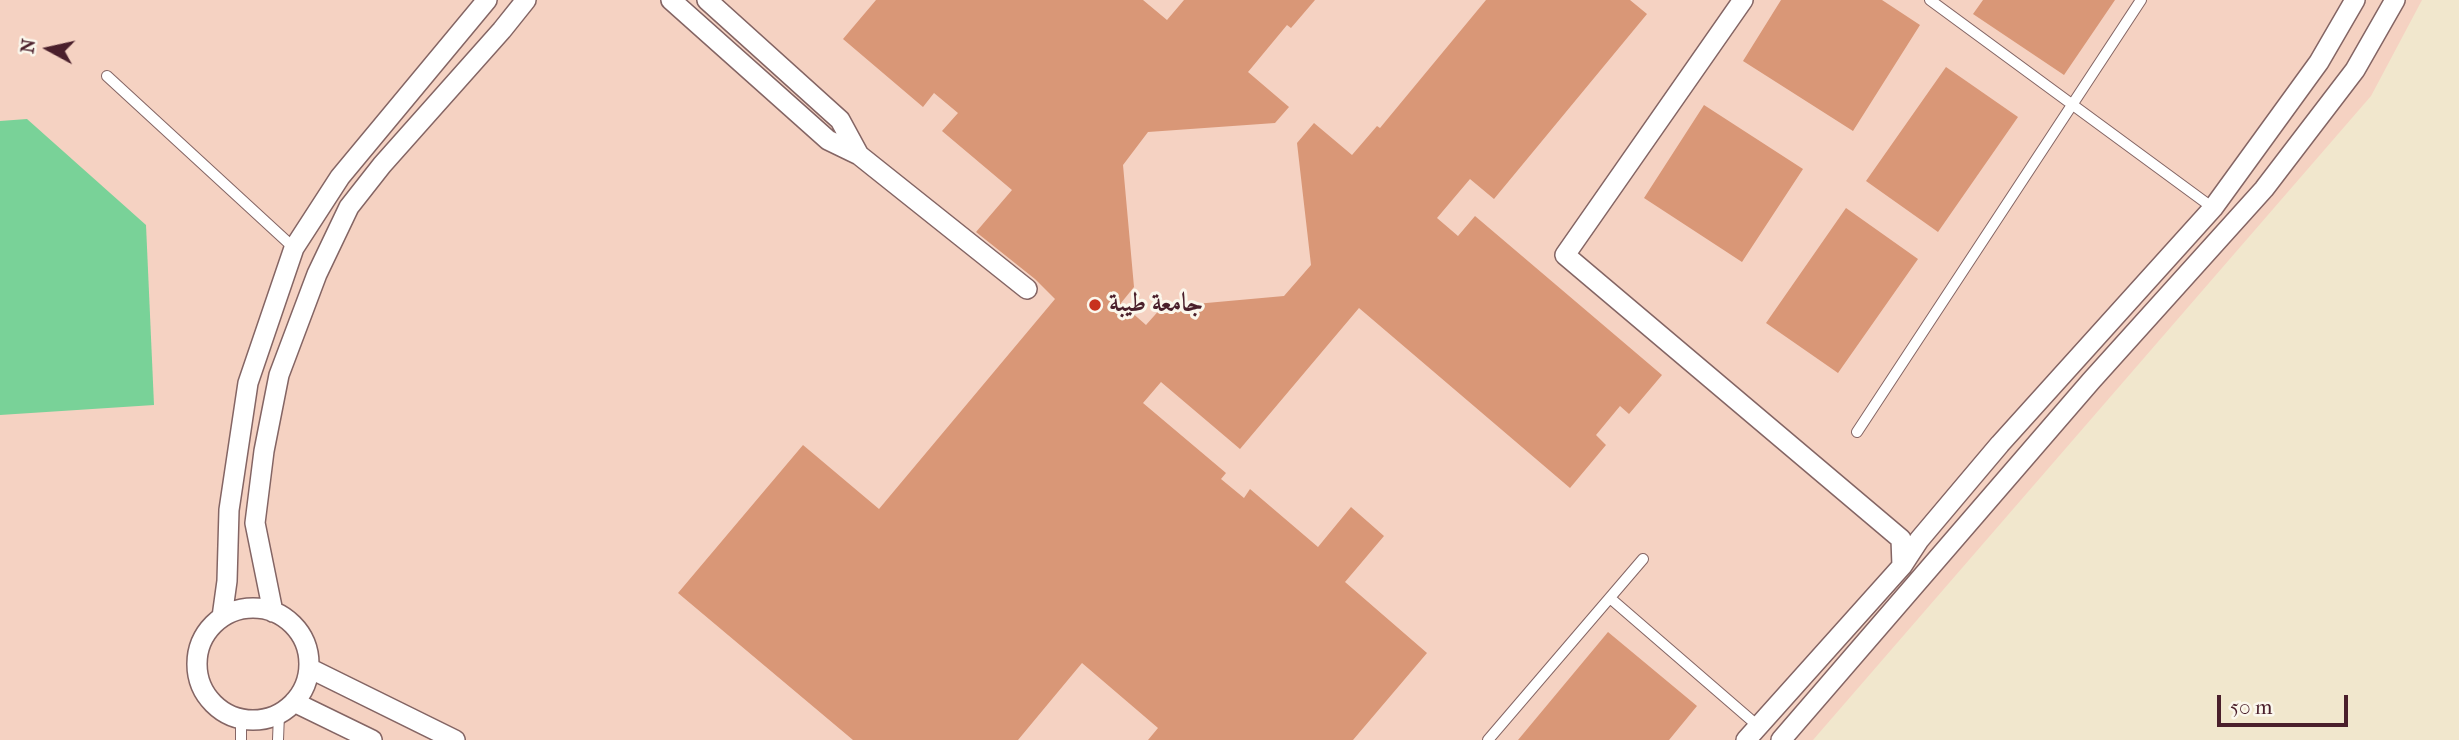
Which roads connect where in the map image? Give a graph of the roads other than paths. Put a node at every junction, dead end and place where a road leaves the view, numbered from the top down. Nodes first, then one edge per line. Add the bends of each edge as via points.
1 (487, 0) edge
2 (526, 0) edge
3 (671, 0) edge
4 (707, 0) edge
5 (1743, 0) edge
6 (1930, 0) edge
7 (2141, 0) edge
8 (2355, 0) edge
9 (2396, 0) edge
10 (107, 76) dead end
11 (2071, 103) junction
12 (859, 155) junction
13 (2213, 208) junction
14 (294, 247) junction
15 (1027, 289) dead end
16 (1857, 432) dead end
17 (1643, 559) dead end
18 (1902, 566) junction
19 (1609, 598) junction
20 (273, 611) junction
21 (222, 617) junction
22 (309, 668) junction
23 (287, 708) junction
24 (241, 719) junction
25 (1752, 733) edge
26 (241, 740) edge
27 (278, 740) edge
28 (372, 740) edge
29 (455, 740) edge
30 (1488, 740) edge
31 (1781, 740) edge

1 - 14 street via 340,177
2 - 20 street via 349,207 317,274 279,375 264,451 256,523
3 - 12 street via 828,140
4 - 12 street via 840,120
5 - 18 street via 1564,255 1901,539
6 - 11 lane
7 - 11 lane
8 - 13 street via 2319,62
9 - 31 street via 2355,70 2264,188
10 - 14 lane
11 - 13 lane
11 - 16 lane
12 - 15 street
13 - 18 street via 2000,444
14 - 21 street via 248,383 229,510
17 - 19 lane
18 - 25 street
19 - 25 lane
19 - 30 lane
20 - 21 street via 238,610
20 - 22 street via 300,634
21 - 24 street via 200,646 200,682 223,712
22 - 23 street via 305,686
22 - 29 street
23 - 24 street via 261,720
23 - 27 lane
23 - 28 street
24 - 26 lane

